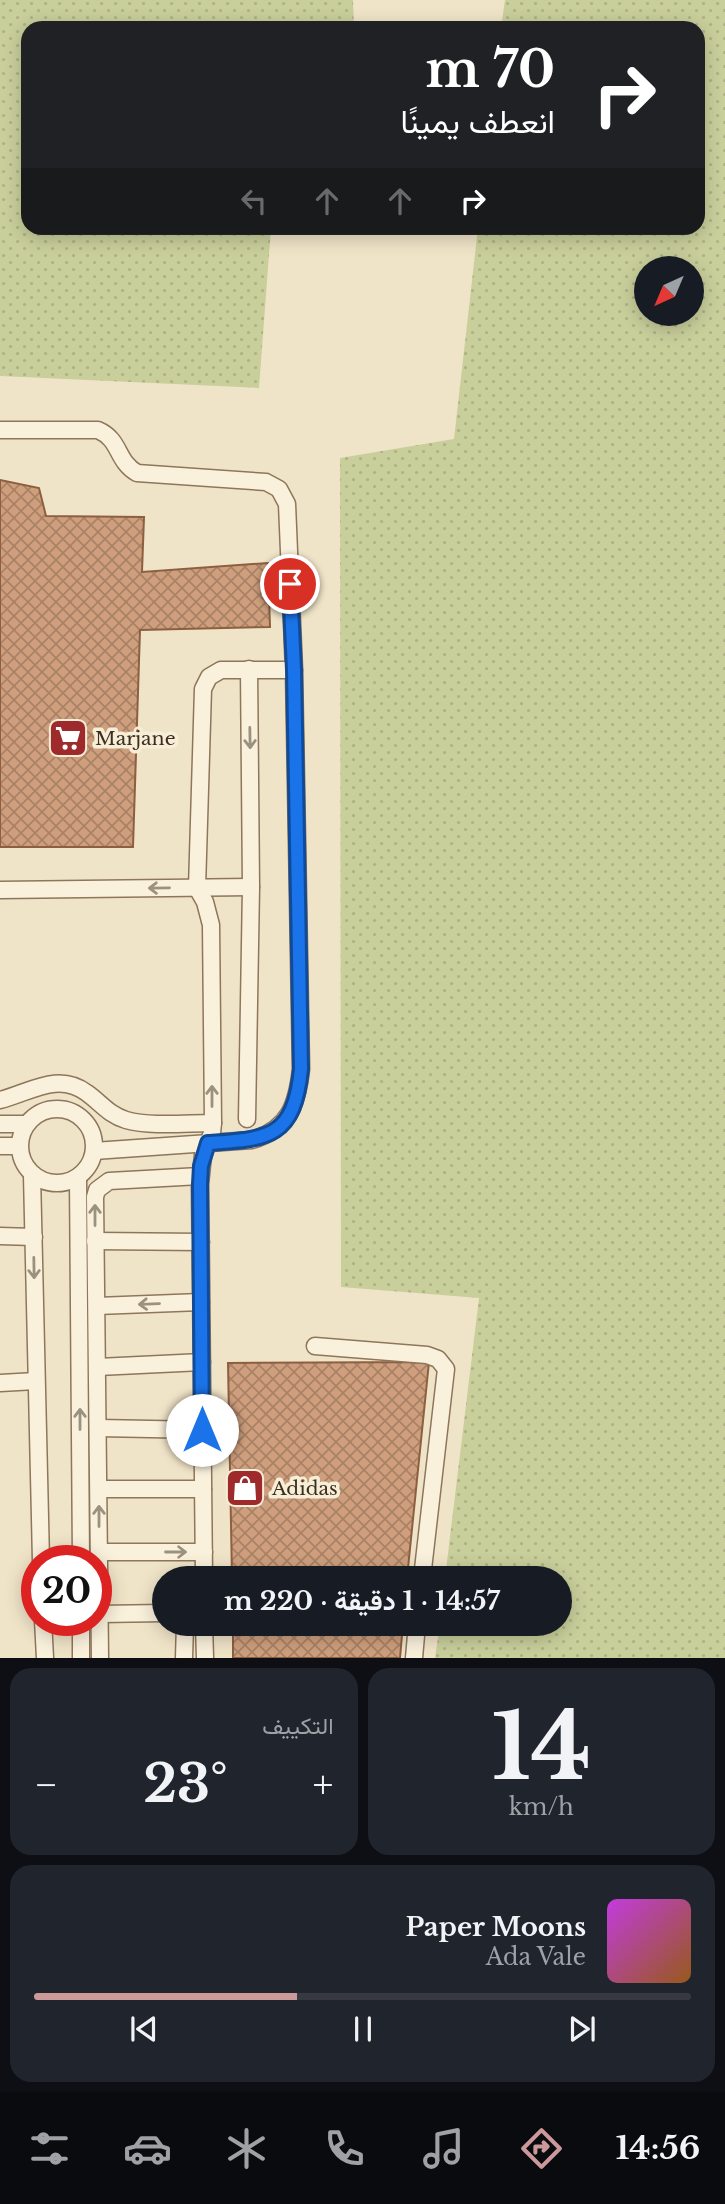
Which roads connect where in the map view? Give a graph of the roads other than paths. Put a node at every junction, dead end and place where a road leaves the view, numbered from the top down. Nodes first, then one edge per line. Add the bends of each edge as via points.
1 (0, 430) edge
2 (249, 669) junction
3 (294, 670) junction
4 (251, 887) junction
5 (197, 888) junction
6 (0, 890) edge
7 (0, 1100) edge
8 (247, 1119) dead end
9 (213, 1123) junction
10 (0, 1124) edge
11 (27, 1124) junction
12 (208, 1143) junction
13 (0, 1146) edge
14 (19, 1146) junction
15 (94, 1151) junction
16 (32, 1175) junction
17 (200, 1176) junction
18 (78, 1178) junction
19 (0, 1236) edge
20 (34, 1237) junction
21 (96, 1241) junction
22 (201, 1242) junction
23 (201, 1302) junction
24 (97, 1306) junction
25 (315, 1346) dead end
26 (202, 1362) junction
27 (98, 1367) junction
28 (36, 1381) junction
29 (0, 1383) edge
30 (99, 1428) junction
31 (202, 1430) junction
32 (99, 1489) junction
33 (203, 1489) junction
34 (41, 1545) edge
35 (81, 1545) edge
36 (99, 1545) edge
37 (112, 1552) edge
38 (204, 1552) junction
39 (204, 1566) edge
40 (423, 1566) edge
41 (152, 1613) edge
42 (112, 1614) edge
43 (44, 1636) edge
44 (81, 1636) edge
45 (100, 1636) edge
46 (185, 1636) edge
47 (204, 1636) edge
48 (416, 1636) edge
49 (45, 1658) edge
50 (81, 1658) edge
51 (100, 1658) edge
52 (184, 1658) edge
53 (205, 1658) edge
54 (414, 1658) edge

1 - 3 lane via 98,430 111,437 124,463 137,472 266,482 279,489 287,505
2 - 3 lane
2 -> 4 lane
2 - 5 lane via 214,672 205,683
3 - 12 lane via 299,1091 290,1112 268,1135
4 - 5 lane
4 - 8 lane
5 -> 6 lane
9 -> 5 lane via 211,925
7 - 9 lane via 36,1086 63,1084 87,1093 112,1115 129,1121
9 - 12 lane
10 - 11 lane
11 - 14 lane
11 - 15 lane via 39,1113 71,1111 93,1134
12 - 15 lane
12 - 17 lane
13 - 14 lane
14 - 16 lane via 22,1162
15 - 18 lane
16 - 18 lane via 47,1183 63,1184
16 - 20 lane
21 -> 17 lane via 95,1197 102,1184
17 - 22 lane
35 -> 18 lane
19 - 20 lane
20 -> 28 lane
21 - 22 lane
21 - 24 lane
22 - 23 lane
23 -> 24 lane
23 - 26 lane
24 - 27 lane
25 - 40 lane via 427,1355 446,1369
26 - 27 lane
26 - 31 lane
27 - 30 lane
28 - 29 lane
28 - 34 lane
30 - 31 lane
30 - 32 lane
31 - 33 lane
32 - 33 lane
36 -> 32 lane
33 - 38 lane
37 -> 38 lane
38 - 39 lane
41 - 42 lane
43 - 49 lane
44 - 50 lane
45 - 51 lane
46 - 52 lane
47 - 53 lane
48 - 54 lane

